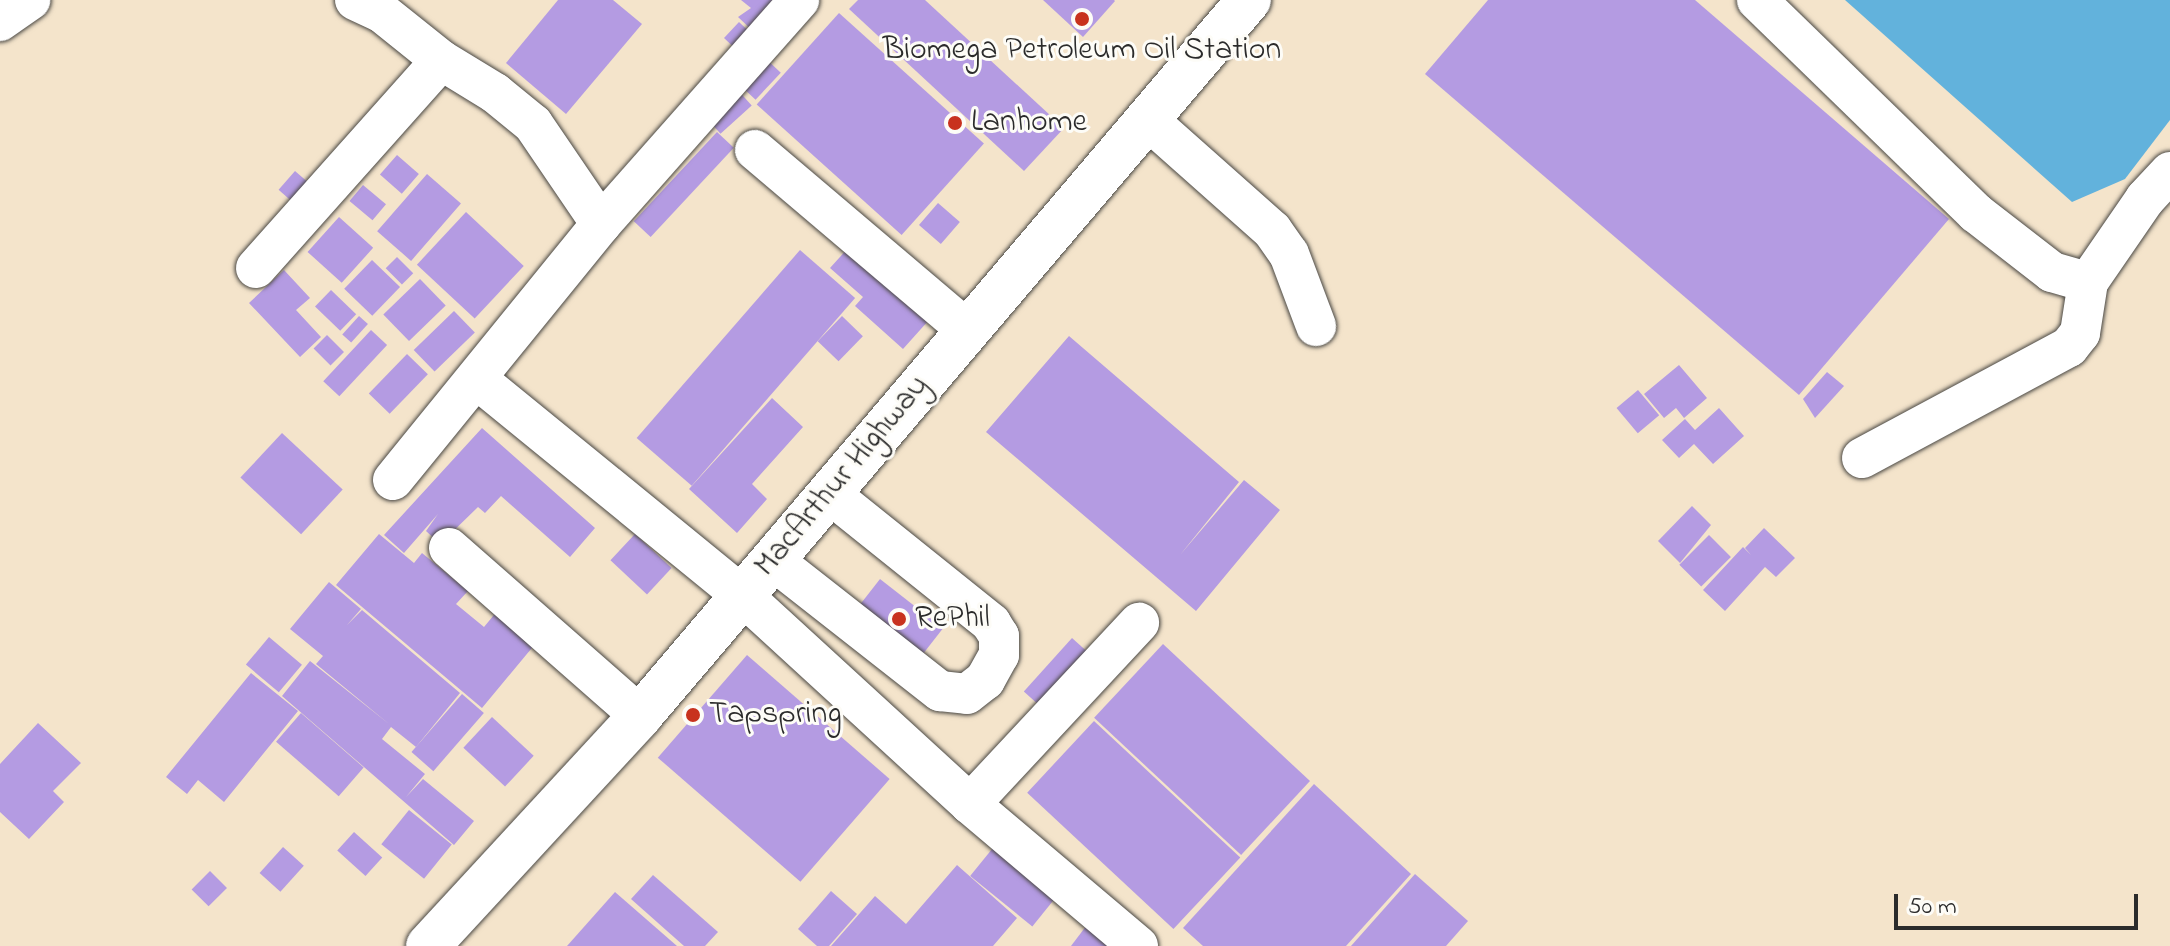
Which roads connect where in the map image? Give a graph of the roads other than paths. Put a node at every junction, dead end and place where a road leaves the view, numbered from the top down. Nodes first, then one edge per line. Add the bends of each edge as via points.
1 (30, 0) edge
2 (355, 0) edge
3 (799, 0) edge
4 (1757, 0) edge
5 (1244, 2) edge
6 (0, 21) edge
7 (441, 60) junction
8 (1148, 120) junction
9 (755, 150) dead end
10 (2170, 172) edge
11 (601, 224) junction
12 (256, 268) dead end
13 (2088, 282) junction
14 (1316, 326) dead end
15 (967, 330) junction
16 (478, 380) junction
17 (1862, 458) dead end
18 (393, 480) dead end
19 (830, 494) junction
20 (449, 548) dead end
21 (774, 561) junction
22 (742, 595) junction
23 (1139, 623) dead end
24 (640, 716) junction
25 (970, 804) junction
26 (428, 946) edge
27 (1138, 946) edge

1 - 6 street
2 - 7 street via 381,12
3 - 11 street
4 - 13 street via 1998,232 2052,272
5 - 8 highway, MacArthur Highway
7 - 11 street via 533,124
7 - 12 street
8 - 14 street via 1272,230 1289,254
8 - 15 highway, MacArthur Highway
9 - 15 street
10 - 13 street
11 - 16 street
13 - 17 street via 2080,333 2069,347
15 - 19 highway, MacArthur Highway
16 - 18 street
16 - 22 street
19 - 21 highway, MacArthur Highway
19 - 21 street via 991,623 999,636 999,655 985,680 967,694 940,691
20 - 24 street
21 - 22 highway, MacArthur Highway
22 - 24 highway, MacArthur Highway
22 - 25 street
23 - 25 street
24 - 26 highway, MacArthur Highway
25 - 27 street

